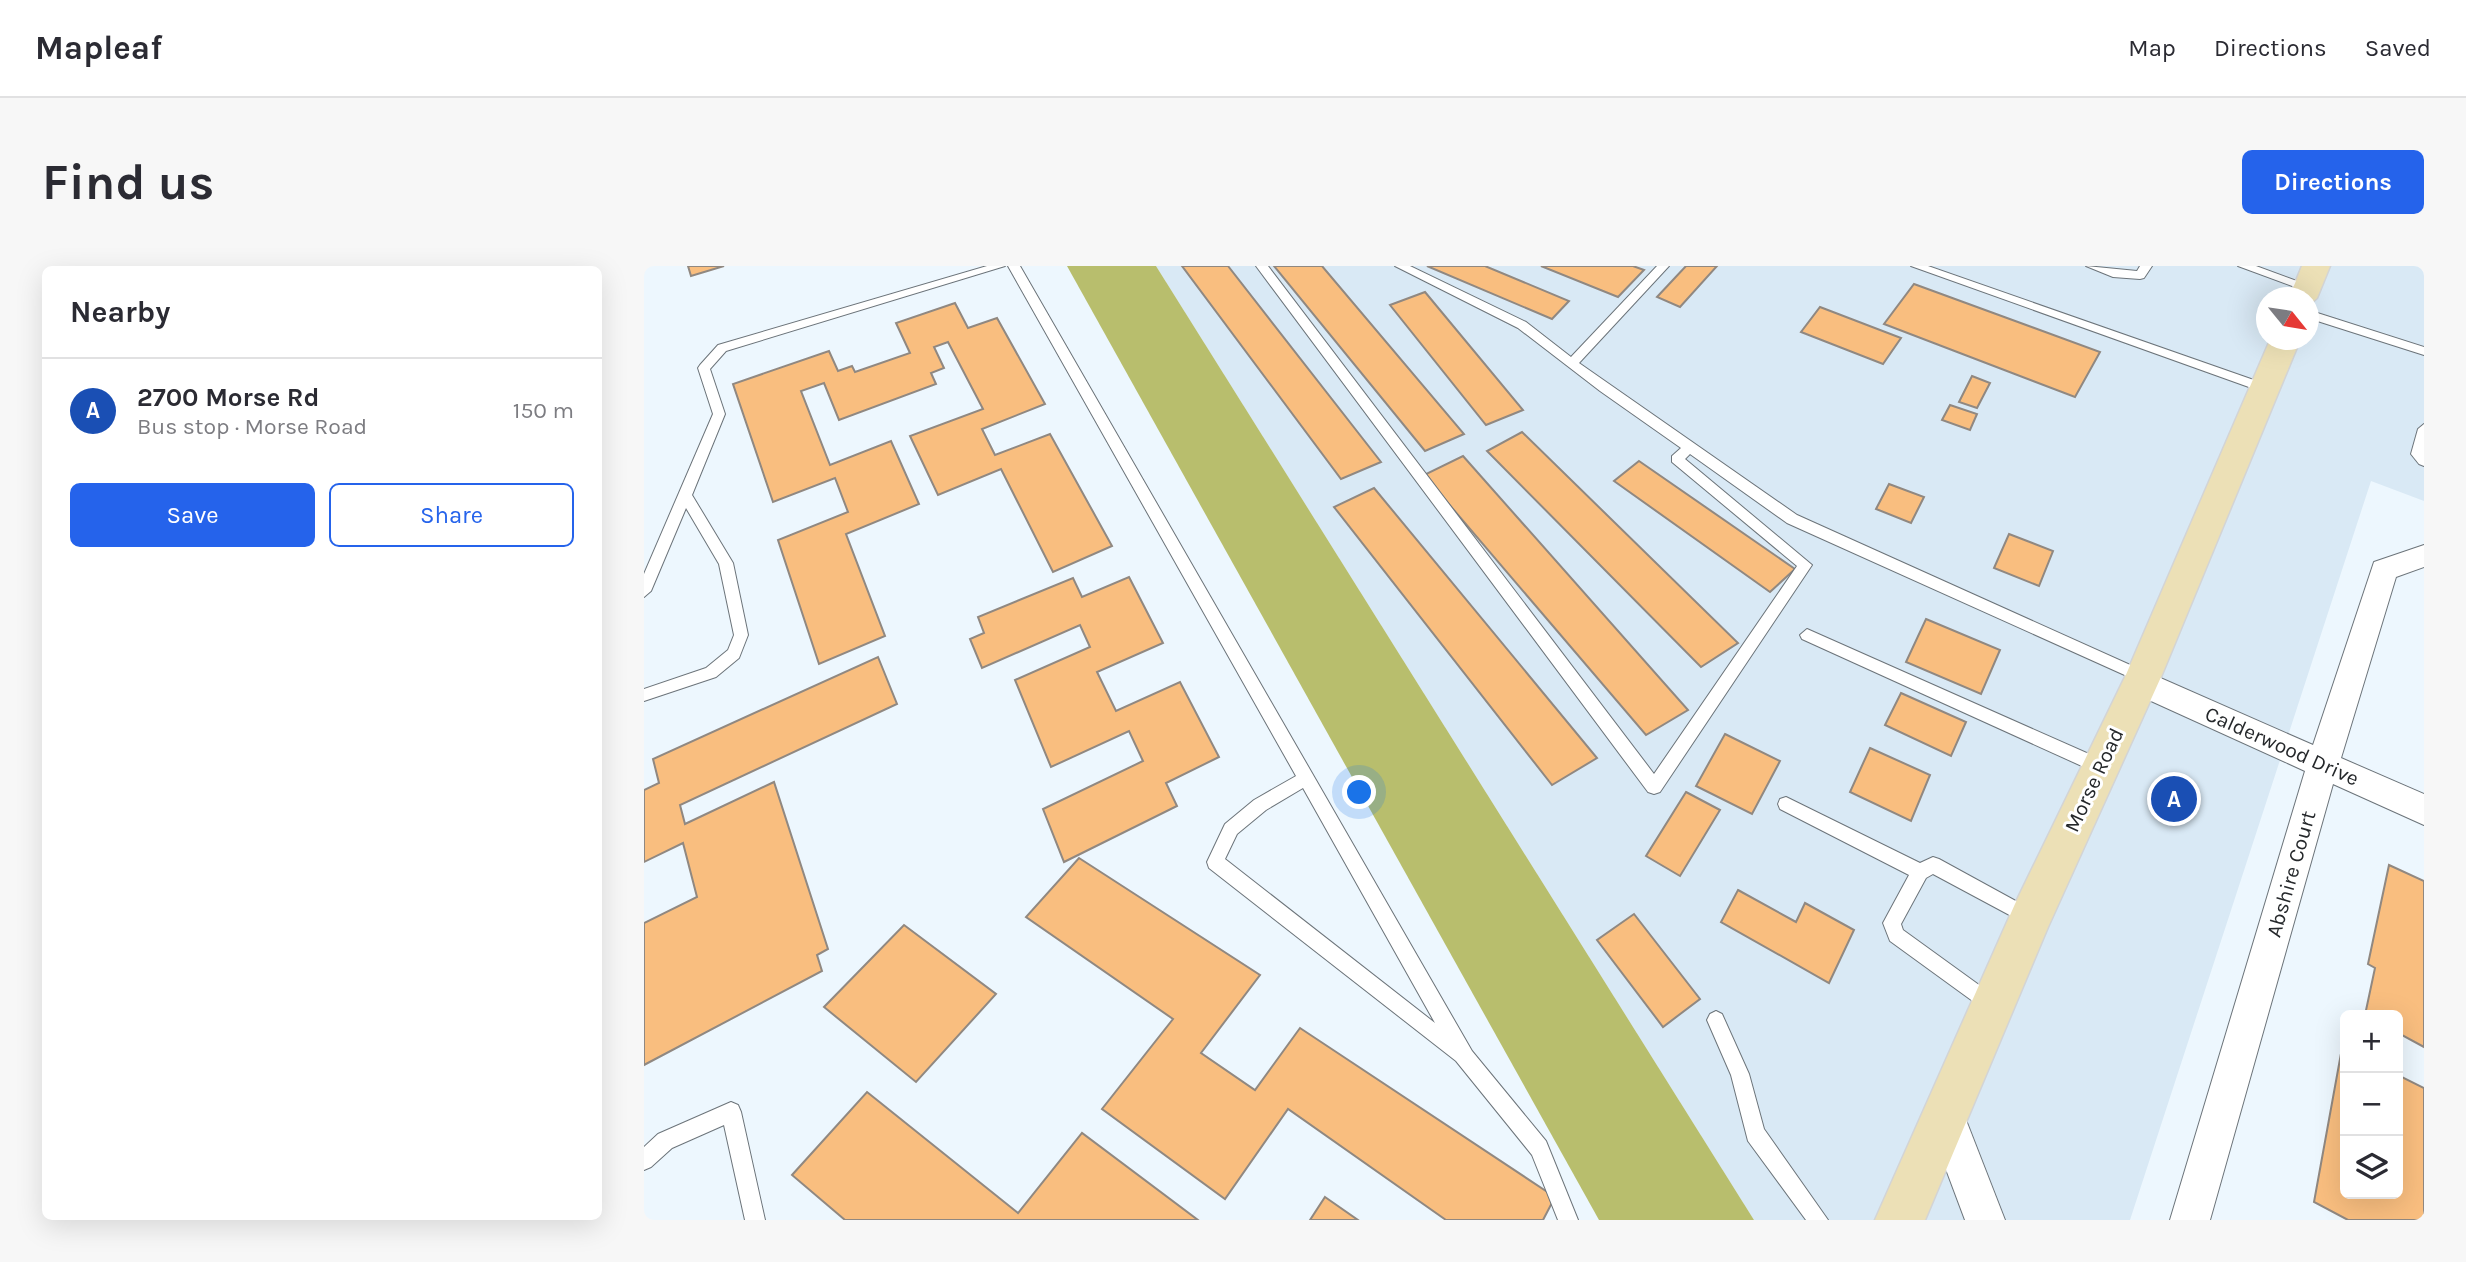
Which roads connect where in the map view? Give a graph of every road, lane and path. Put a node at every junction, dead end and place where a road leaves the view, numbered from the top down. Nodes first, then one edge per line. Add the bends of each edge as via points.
1 (999, 266) edge
2 (1014, 266) edge
3 (1262, 266) edge
4 (1401, 266) edge
5 (1663, 266) edge
6 (1917, 266) edge
7 (2092, 266) edge
8 (2146, 266) edge
9 (2244, 266) edge
10 (2299, 287) edge
11 (2319, 296) edge
12 (2281, 350) edge
13 (2424, 351) edge
14 (1572, 363) junction
15 (2264, 388) junction
16 (2424, 429) edge
17 (1690, 447) junction
18 (2424, 461) edge
19 (685, 495) junction
20 (2424, 556) edge
21 (644, 591) edge
22 (1807, 635) dead end
23 (2142, 679) junction
24 (644, 695) edge
25 (2323, 765) junction
26 (2101, 767) junction
27 (1306, 778) junction
28 (1786, 804) dead end
29 (2424, 810) edge
30 (1920, 872) junction
31 (2030, 918) junction
32 (1992, 1005) junction
33 (1716, 1020) dead end
34 (1465, 1058) junction
35 (1945, 1116) junction
36 (644, 1160) edge
37 (755, 1220) edge
38 (1569, 1220) edge
39 (1818, 1220) edge
40 (1900, 1220) edge
41 (1985, 1220) edge
42 (2190, 1220) edge

1 - 19 lane via 722,348 704,369 719,414
2 - 27 lane
3 - 17 lane via 1654,787 1805,565 1677,459
4 - 14 lane via 1522,325
5 - 14 lane
6 - 15 lane
7 - 8 lane via 2140,275
9 - 10 lane
11 - 13 lane
12 - 15 main road, Morse Road
14 - 17 lane
15 - 23 main road, Morse Road
16 - 18 lane via 2418,454
17 - 23 lane via 1792,519
19 - 21 lane
19 - 24 lane via 726,563 741,635 734,654 711,673
20 - 25 street, Abshire Court via 2384,570
22 - 26 lane
23 - 25 street, Calderwood Drive
23 - 26 main road, Morse Road
25 - 29 street, Calderwood Drive
25 - 42 street, Abshire Court
26 - 31 main road, Morse Road
27 - 34 lane
27 - 34 lane via 1260,805 1231,829 1215,862
28 - 30 lane
30 - 31 lane via 1933,865
30 - 32 lane via 1892,923 1896,935
31 - 32 main road, Morse Road
32 - 35 main road, Morse Road
33 - 39 lane via 1740,1074 1755,1134
34 - 38 lane via 1539,1148
35 - 40 main road, Morse Road
35 - 41 street
36 - 37 lane via 665,1141 731,1112

